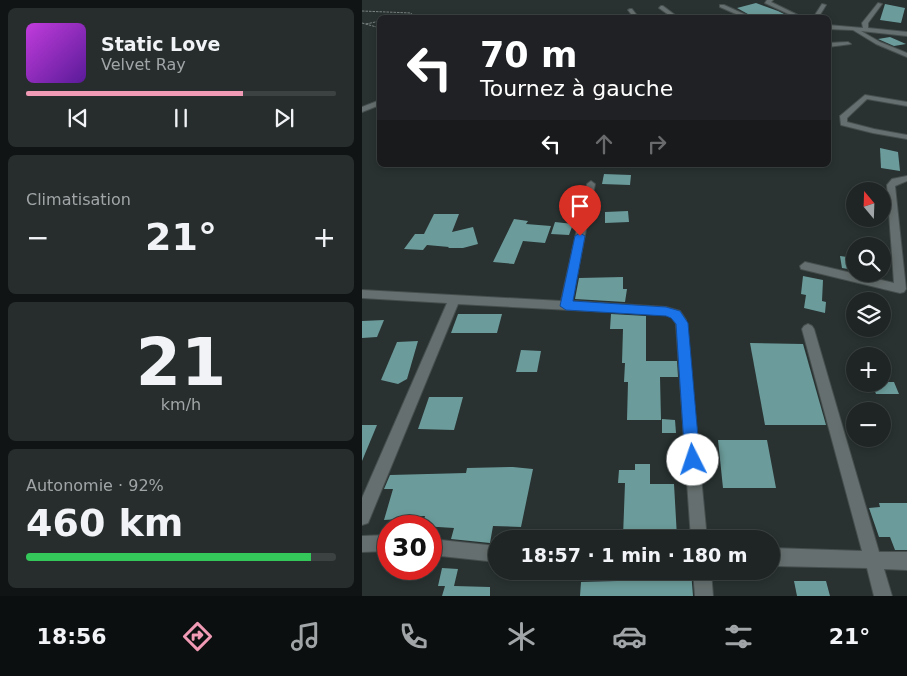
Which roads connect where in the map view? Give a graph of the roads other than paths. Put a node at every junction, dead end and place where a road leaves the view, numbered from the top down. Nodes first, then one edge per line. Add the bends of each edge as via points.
1 (771, 0) edge
2 (880, 4) dead end
3 (824, 5) dead end
4 (722, 6) dead end
5 (661, 7) dead end
6 (630, 10) dead end
7 (634, 15) edge
8 (673, 15) edge
9 (744, 15) edge
10 (795, 15) edge
11 (817, 15) edge
12 (831, 27) edge
13 (855, 29) junction
14 (866, 29) junction
15 (906, 34) edge
16 (848, 44) dead end
17 (831, 45) edge
18 (906, 55) edge
19 (377, 103) edge
20 (906, 104) edge
21 (362, 110) edge
22 (906, 137) edge
23 (906, 178) edge
24 (591, 184) dead end
25 (805, 266) dead end
26 (362, 294) edge
27 (454, 299) junction
28 (566, 306) junction
29 (808, 329) dead end
30 (362, 517) edge
31 (698, 530) edge
32 (377, 543) edge
33 (362, 544) edge
34 (442, 548) edge
35 (488, 553) edge
36 (780, 557) edge
37 (872, 562) junction
38 (906, 562) edge
39 (703, 580) edge
40 (704, 596) edge
41 (884, 596) edge

1 - 10 street via 768,2 773,6
2 - 14 street via 865,23
3 - 11 street
4 - 9 street
5 - 8 street
6 - 7 street
12 - 13 street
13 - 14 street
13 - 18 street
14 - 15 street
16 - 17 street
19 - 21 street
20 - 22 street via 865,97 843,118 844,123
23 - 25 street via 891,185 900,289
24 - 28 street
26 - 27 street
27 - 28 street
27 - 30 street
28 - 31 street via 666,311 676,314 682,323
29 - 37 street
32 - 33 street
34 - 35 street
36 - 37 street
37 - 38 street
37 - 41 street
39 - 40 street

